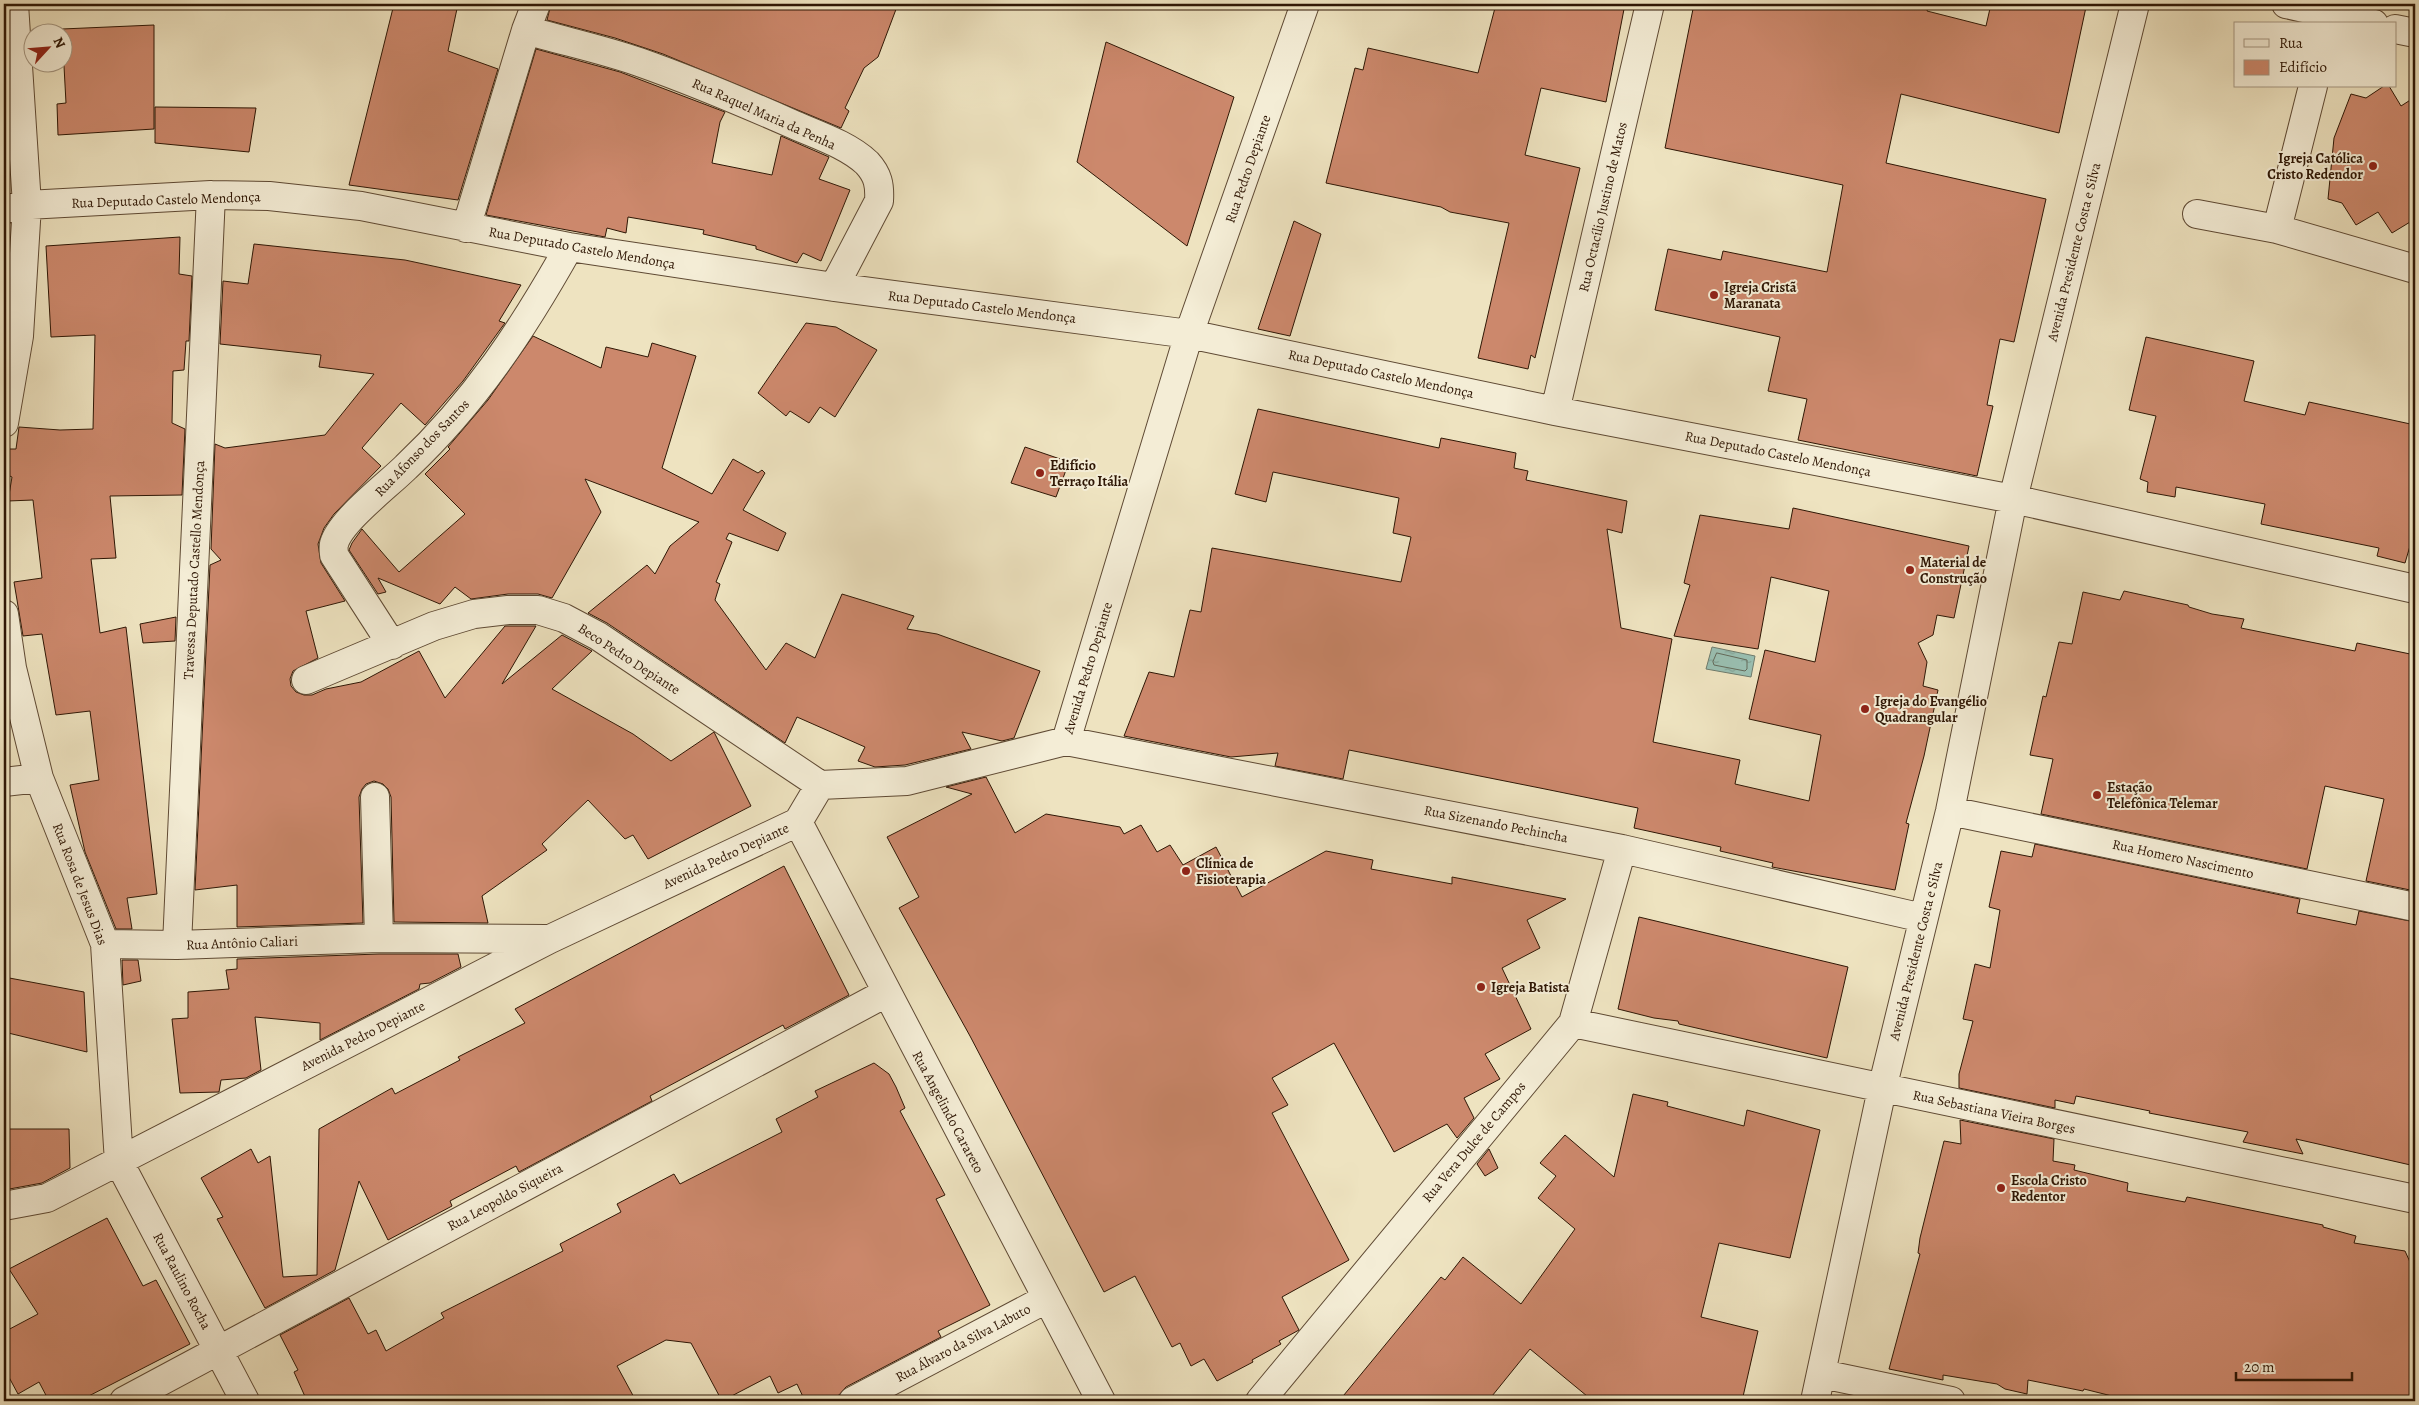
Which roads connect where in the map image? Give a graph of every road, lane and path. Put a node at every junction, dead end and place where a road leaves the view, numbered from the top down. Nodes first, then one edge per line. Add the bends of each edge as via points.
1 (14, 4) edge
2 (536, 4) edge
3 (1305, 4) edge
4 (1650, 4) edge
5 (2135, 4) edge
6 (2286, 4) edge
7 (2330, 19) edge
8 (2356, 22) edge
9 (2396, 29) edge
10 (526, 30) junction
11 (2415, 33) edge
12 (2312, 88) edge
13 (211, 195) junction
14 (15, 207) edge
15 (2197, 214) dead end
16 (466, 228) junction
17 (2277, 230) junction
18 (569, 248) junction
19 (2415, 269) edge
20 (834, 287) junction
21 (1189, 334) junction
22 (1555, 411) junction
23 (4, 423) edge
24 (2013, 500) junction
25 (2415, 589) edge
26 (4, 614) edge
27 (392, 645) junction
28 (306, 680) dead end
29 (1066, 741) junction
30 (39, 778) junction
31 (4, 782) edge
32 (820, 784) junction
33 (375, 797) dead end
34 (1950, 811) junction
35 (798, 822) junction
36 (1622, 849) junction
37 (2415, 906) edge
38 (1923, 918) junction
39 (379, 938) junction
40 (550, 939) junction
41 (105, 944) junction
42 (177, 945) junction
43 (886, 993) junction
44 (1573, 1023) junction
45 (1882, 1089) junction
46 (119, 1162) junction
47 (2415, 1199) edge
48 (4, 1206) edge
49 (1046, 1299) junction
50 (218, 1351) junction
51 (1822, 1374) junction
52 (124, 1401) edge
53 (245, 1401) edge
54 (853, 1401) edge
55 (1100, 1401) edge
56 (1260, 1401) edge
57 (1815, 1401) edge
58 (1951, 1401) edge

1 - 14 street
2 - 10 street
3 - 21 street, Rua Pedro Depiante
4 - 22 street, Rua Octacílio Justino de Matos
5 - 24 street, Avenida Presidente Costa e Silva
6 - 7 street
7 - 8 street
9 - 11 street
10 - 16 street
10 - 20 street, Rua Raquel Maria da Penha via 638,61 727,95 827,140 866,163 876,175 880,187 879,201
12 - 17 street
13 - 14 street, Rua Deputado Castelo Mendonça
13 - 16 street, Rua Deputado Castelo Mendonça via 269,196 361,206
13 - 42 street, Travessa Deputado Castello Mendonça
14 - 23 street via 19,336
15 - 17 street
16 - 18 street, Rua Deputado Castelo Mendonça
17 - 19 street
18 - 20 street, Rua Deputado Castelo Mendonça
18 - 27 street, Rua Afonso dos Santos via 503,357 467,402 346,524 336,539 334,555
20 - 21 street, Rua Deputado Castelo Mendonça
21 - 22 street, Rua Deputado Castelo Mendonça
21 - 29 street, Avenida Pedro Depiante
22 - 24 street, Rua Deputado Castelo Mendonça
24 - 25 street
24 - 34 street, Avenida Presidente Costa e Silva
26 - 30 street, Rua Rosa de Jesus Dias via 12,668
27 - 28 street, Beco Pedro Depiante
27 - 32 street, Beco Pedro Depiante via 434,626 474,614 538,610 564,618 598,636
29 - 32 street, Avenida Pedro Depiante via 907,781
29 - 36 street, Rua Sizenando Pechincha
30 - 31 street
30 - 41 street, Rua Rosa de Jesus Dias
32 - 35 street, Avenida Pedro Depiante
33 - 39 street
34 - 37 street, Rua Homero Nascimento
34 - 38 street, Avenida Presidente Costa e Silva
35 - 40 street, Avenida Pedro Depiante
35 - 43 street, Rua Angelindo Carareto
36 - 38 street, Rua Sizenando Pechincha
36 - 44 street, Rua Vera Dulce de Campos
38 - 45 street, Avenida Presidente Costa e Silva
39 - 40 street, Rua Antônio Caliari
39 - 42 street, Rua Antônio Caliari
40 - 46 street, Avenida Pedro Depiante
41 - 42 street, Rua Antônio Caliari
41 - 46 street, Rua Rosa de Jesus Dias
43 - 49 street, Rua Angelindo Carareto
43 - 50 street, Rua Leopoldo Siqueira
44 - 45 street, Rua Sebastiana Vieira Borges
44 - 56 street, Rua Vera Dulce de Campos
45 - 47 street, Rua Sebastiana Vieira Borges
45 - 51 street, Avenida Presidente Costa e Silva
46 - 48 street, Avenida Pedro Depiante via 47,1198
46 - 50 street, Rua Raulino Rocha
49 - 54 street, Rua Álvaro da Silva Labuto
49 - 55 street, Rua Angelindo Carareto
50 - 52 street, Rua Leopoldo Siqueira
50 - 53 street, Rua Raulino Rocha
51 - 57 street, Avenida Presidente Costa e Silva
51 - 58 street

